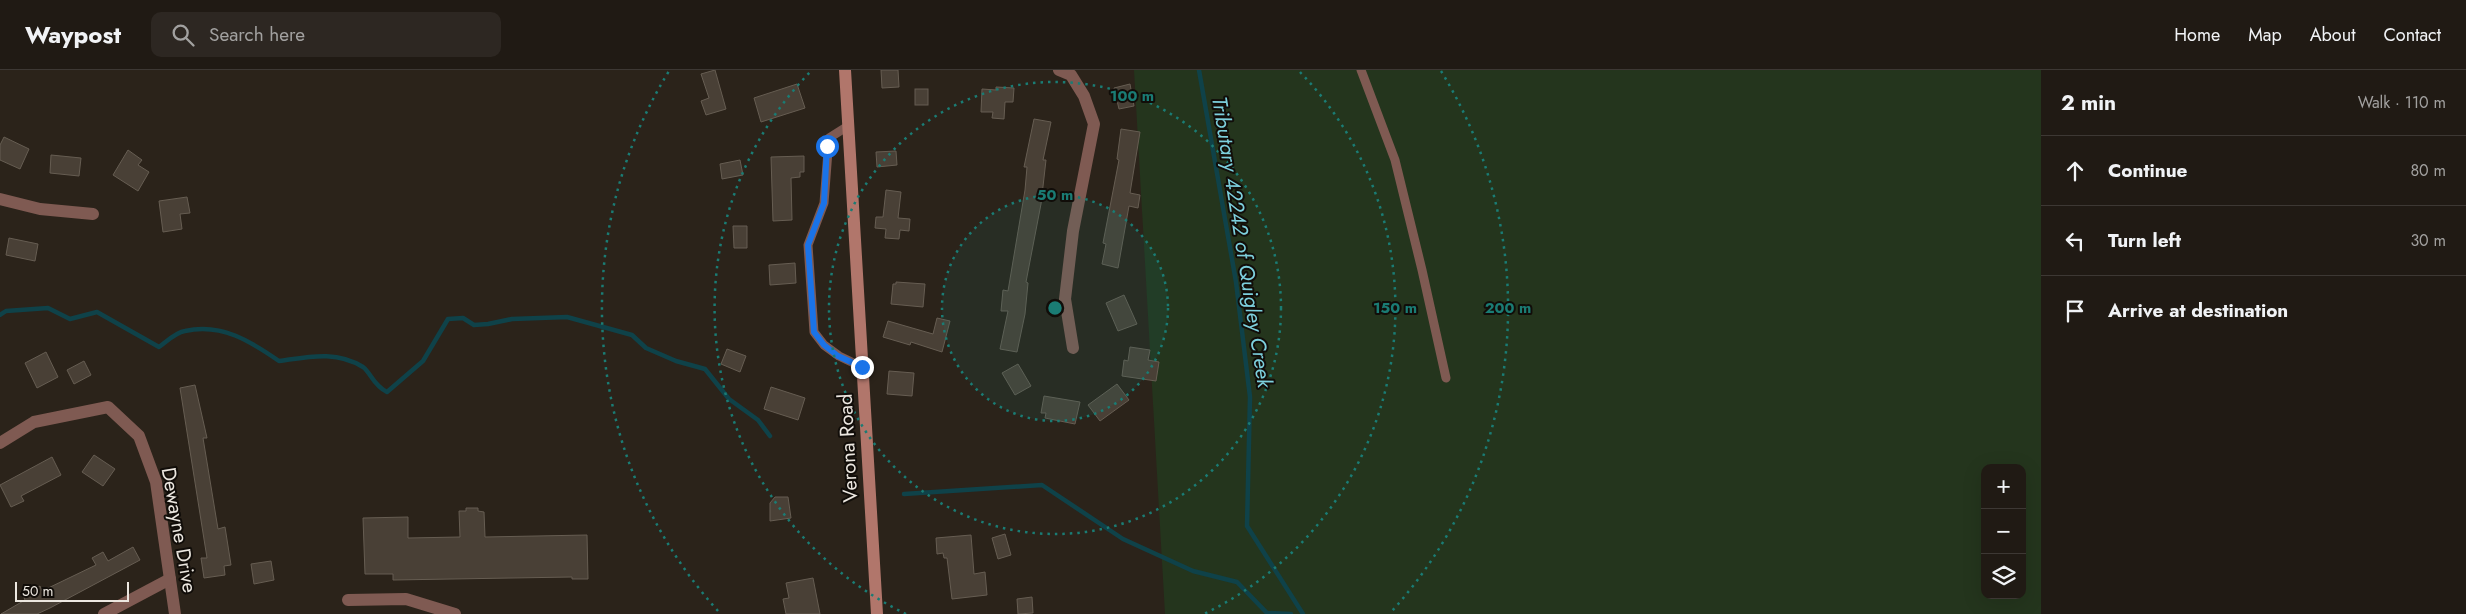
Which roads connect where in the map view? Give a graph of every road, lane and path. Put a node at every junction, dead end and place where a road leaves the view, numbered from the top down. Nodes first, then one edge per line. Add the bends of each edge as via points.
1 (845, 70) edge
2 (1059, 70) edge
3 (1361, 70) edge
4 (848, 126) junction
5 (0, 199) edge
6 (93, 214) dead end
7 (1073, 348) dead end
8 (862, 367) junction
9 (1446, 378) dead end
10 (0, 443) edge
11 (170, 578) junction
12 (348, 600) dead end
13 (104, 614) edge
14 (176, 614) edge
15 (455, 614) edge
16 (876, 614) edge

1 - 4 street, Verona Road
2 - 7 street via 1071,75 1084,96 1094,124 1073,231 1065,299
3 - 9 lane via 1395,160
4 - 8 street, Verona Road
4 - 8 lane via 829,138 824,203 808,245 814,332 838,356
5 - 6 street via 40,209
8 - 16 street, Verona Road
10 - 11 street, Dewayne Drive via 34,422 108,407 138,436 156,482
11 - 13 street
11 - 14 street, Dewayne Drive
12 - 15 street via 406,599

